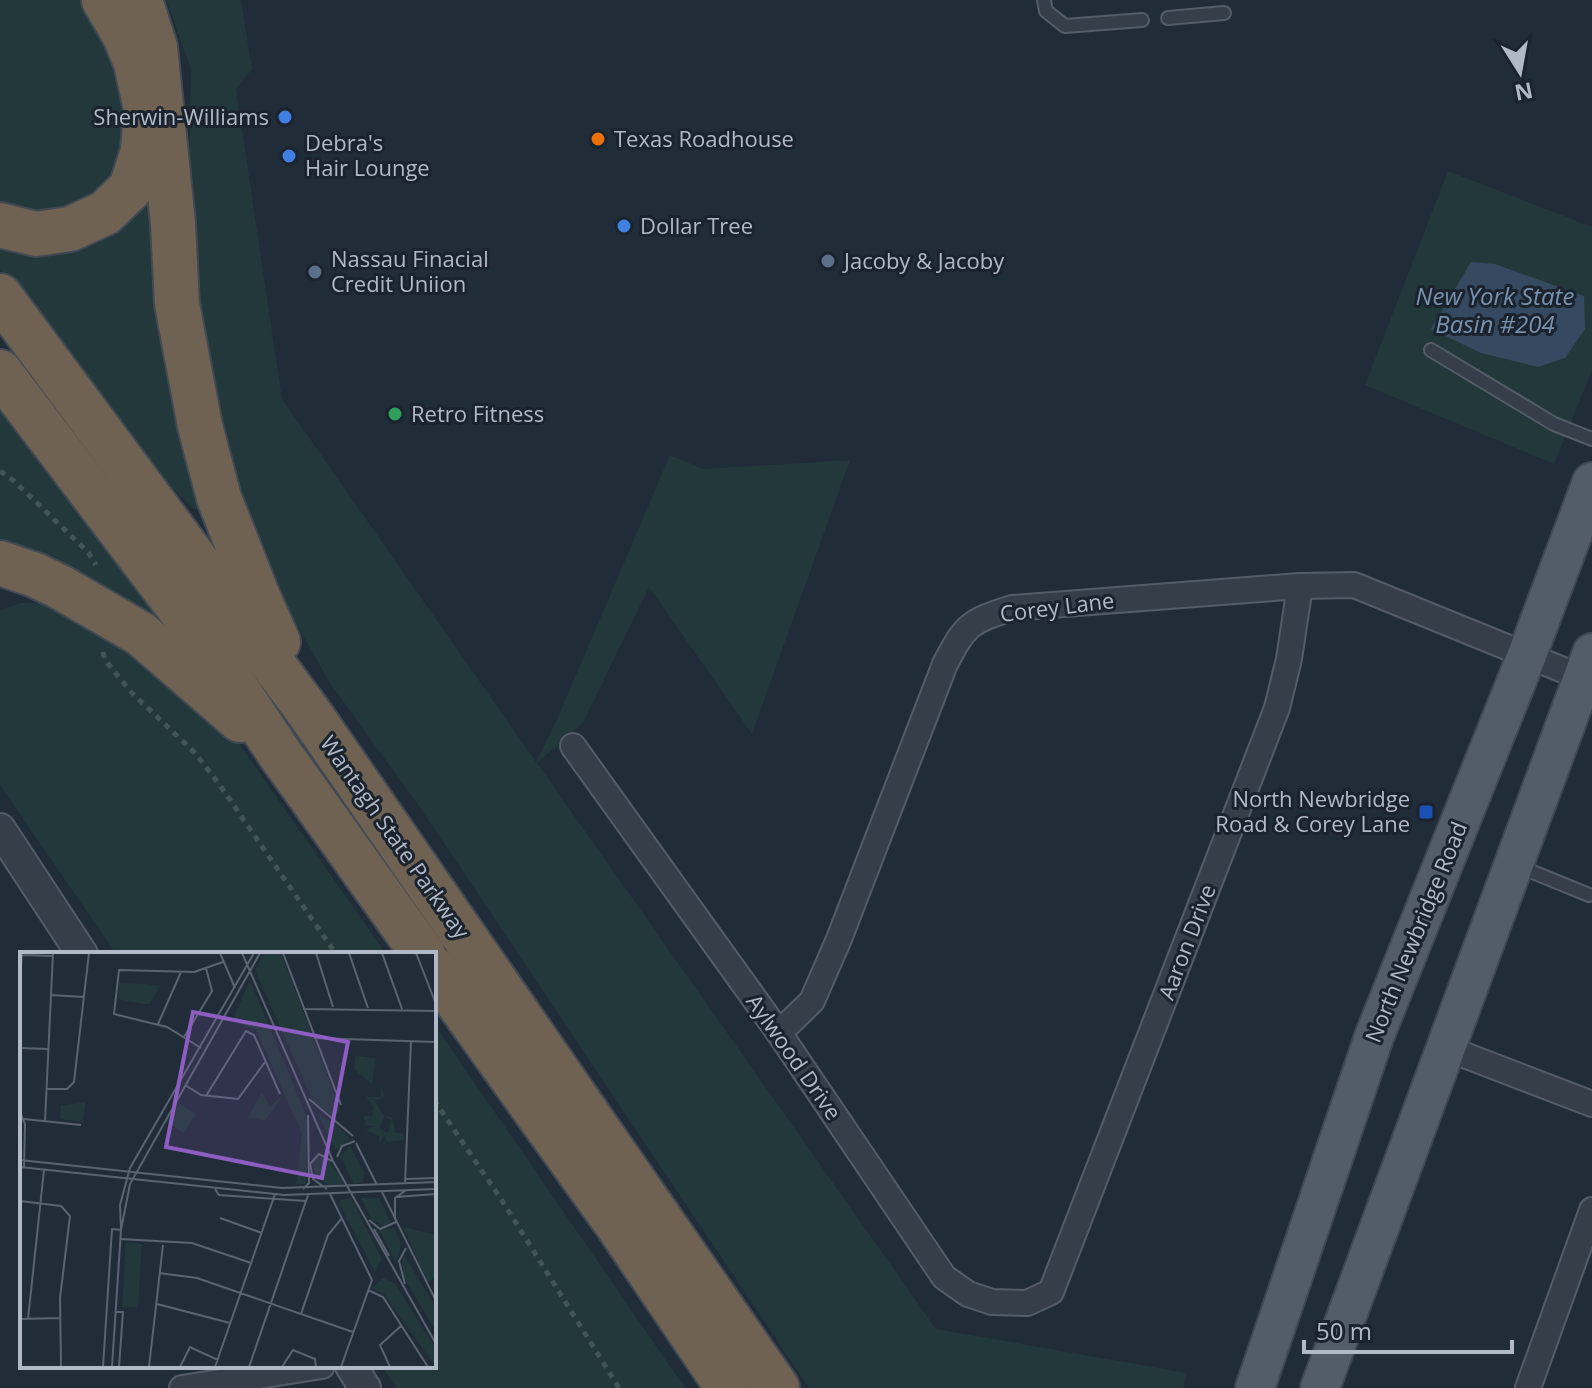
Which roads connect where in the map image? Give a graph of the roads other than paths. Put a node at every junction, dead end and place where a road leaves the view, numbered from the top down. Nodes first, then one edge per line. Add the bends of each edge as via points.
1 (104, 0) edge
2 (140, 0) edge
3 (1044, 0) edge
4 (1224, 13) dead end
5 (1168, 18) dead end
6 (1142, 20) dead end
7 (0, 225) edge
8 (0, 296) edge
9 (1431, 350) dead end
10 (0, 372) edge
11 (1592, 439) edge
12 (1592, 482) edge
13 (0, 563) edge
14 (1300, 586) junction
15 (60, 587) junction
16 (0, 589) edge
17 (1527, 655) junction
18 (1587, 666) edge
19 (310, 714) junction
20 (573, 746) dead end
21 (280, 754) junction
22 (0, 829) edge
23 (1514, 864) junction
24 (1589, 895) dead end
25 (81, 952) edge
26 (422, 952) edge
27 (436, 972) edge
28 (779, 1033) junction
29 (1446, 1048) junction
30 (1592, 1104) edge
31 (1592, 1210) edge
32 (1051, 1292) joint
33 (309, 1368) edge
34 (352, 1368) edge
35 (182, 1388) edge
36 (365, 1388) edge
37 (728, 1388) edge
38 (777, 1388) edge
39 (1255, 1388) edge
40 (1320, 1388) edge
41 (1528, 1388) edge

1 - 7 highway via 136,63 146,109 143,151 131,188 105,213 70,229 36,234
2 - 19 highway via 155,47 177,304 200,426 235,542
3 - 6 lane via 1046,11 1065,26
4 - 5 lane
8 - 19 highway, Wantagh State Parkway
9 - 11 lane via 1554,424
10 - 21 highway, Wantagh State Parkway via 210,649
12 - 17 main road, North Newbridge Road
13 - 15 highway
14 - 17 street, Corey Lane via 1354,585
14 - 28 street, Corey Lane via 1012,608 978,619 960,635 945,664 812,1001
14 - 32 street, Aaron Drive via 1277,708
15 - 16 highway via 33,582
15 - 21 highway via 141,634
17 - 18 street, Corey Lane
17 - 39 main road, North Newbridge Road via 1374,1037
18 - 23 main road
19 - 38 highway, Wantagh State Parkway
20 - 28 street, Aylwood Drive
21 - 26 highway, Wantagh State Parkway
22 - 25 street
23 - 24 lane
23 - 29 main road
27 - 37 highway, Wantagh State Parkway
28 - 32 street, Aylwood Drive via 944,1277 992,1302 1027,1303
29 - 30 street
29 - 40 main road
31 - 41 street
33 - 35 street
34 - 36 street

